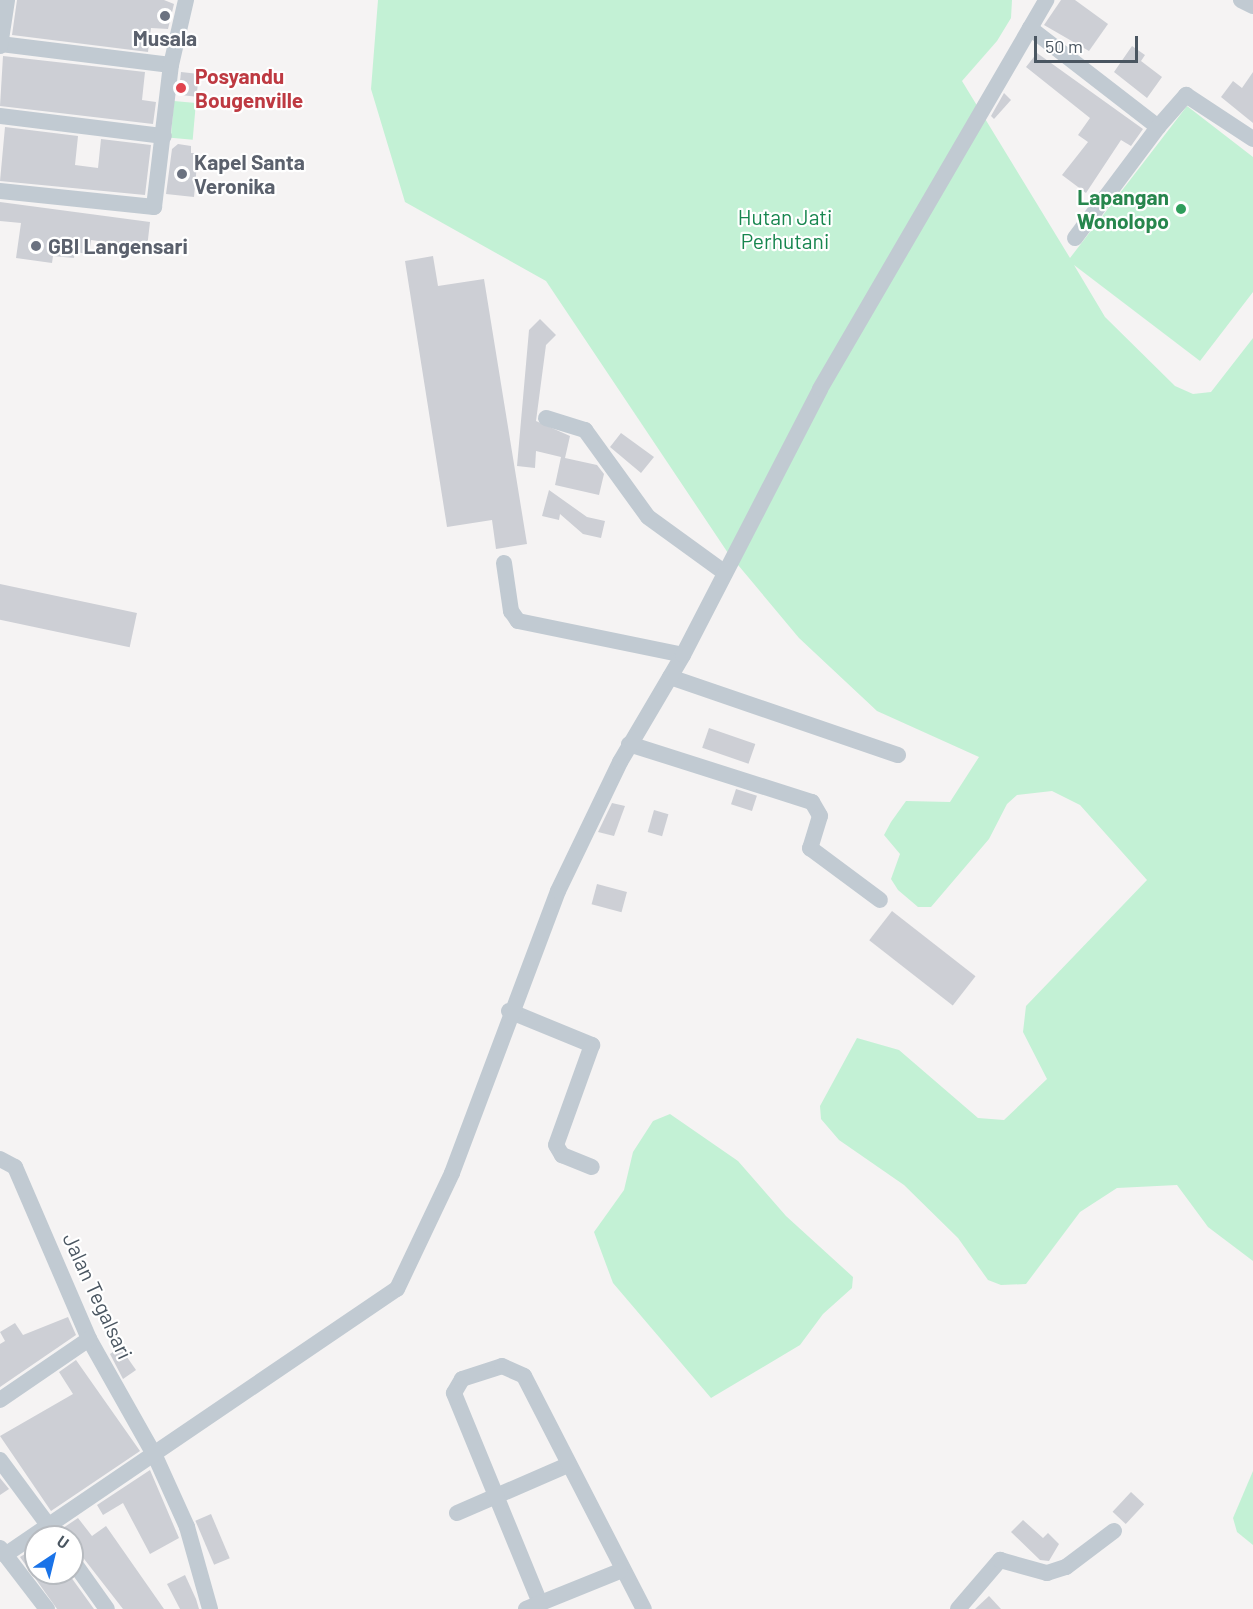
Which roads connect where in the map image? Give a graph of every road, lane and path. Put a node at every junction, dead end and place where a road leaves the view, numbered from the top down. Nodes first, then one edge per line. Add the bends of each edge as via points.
1 (8, 0) edge
2 (186, 0) edge
3 (1046, 0) edge
4 (1241, 0) edge
5 (1253, 6) edge
6 (1030, 27) junction
7 (0, 45) edge
8 (171, 65) junction
9 (0, 116) edge
10 (1158, 126) junction
11 (164, 136) junction
12 (1253, 139) edge
13 (0, 191) edge
14 (1075, 238) dead end
15 (546, 418) dead end
16 (504, 563) dead end
17 (725, 573) junction
18 (683, 655) junction
19 (670, 677) junction
20 (629, 744) junction
21 (898, 755) dead end
22 (880, 900) dead end
23 (509, 1011) junction
24 (0, 1159) edge
25 (592, 1167) dead end
26 (89, 1339) junction
27 (0, 1399) edge
28 (155, 1456) junction
29 (0, 1460) edge
30 (568, 1465) junction
31 (499, 1495) junction
32 (457, 1513) dead end
33 (49, 1525) edge
34 (61, 1525) edge
35 (1114, 1531) dead end
36 (24, 1543) edge
37 (3, 1551) edge
38 (620, 1571) junction
39 (84, 1577) edge
40 (533, 1606) edge
41 (47, 1609) edge
42 (107, 1609) edge
43 (210, 1609) edge
44 (644, 1609) edge
45 (958, 1609) edge

1 - 7 street
2 - 8 street
3 - 6 street
4 - 5 street
6 - 10 street
6 - 17 street via 820,389
7 - 8 street
8 - 11 street
9 - 11 street
10 - 12 street via 1186,95
10 - 14 street
11 - 13 street via 157,201 150,208
15 - 17 street via 585,430 648,517
16 - 18 street via 511,611 518,621
17 - 18 street
18 - 19 street
19 - 20 street
19 - 21 street
20 - 22 street via 812,802 820,816 810,848
20 - 23 street via 558,891
23 - 25 street via 592,1045 556,1145 562,1155
23 - 28 street via 452,1173 394,1293 369,1303
24 - 26 street, Jalan Tegalsari via 15,1167 25,1186
26 - 27 street
26 - 28 street, Jalan Tegalsari
28 - 34 street
28 - 43 street, Jalan Tegalsari via 187,1527
29 - 33 street
30 - 31 street
30 - 31 street via 518,1369 502,1366 462,1379 454,1393
30 - 38 street
31 - 32 street
31 - 40 street
35 - 45 street via 1066,1567 1047,1573 1000,1560
36 - 37 street
37 - 41 street
38 - 40 street
38 - 44 street
39 - 42 street

